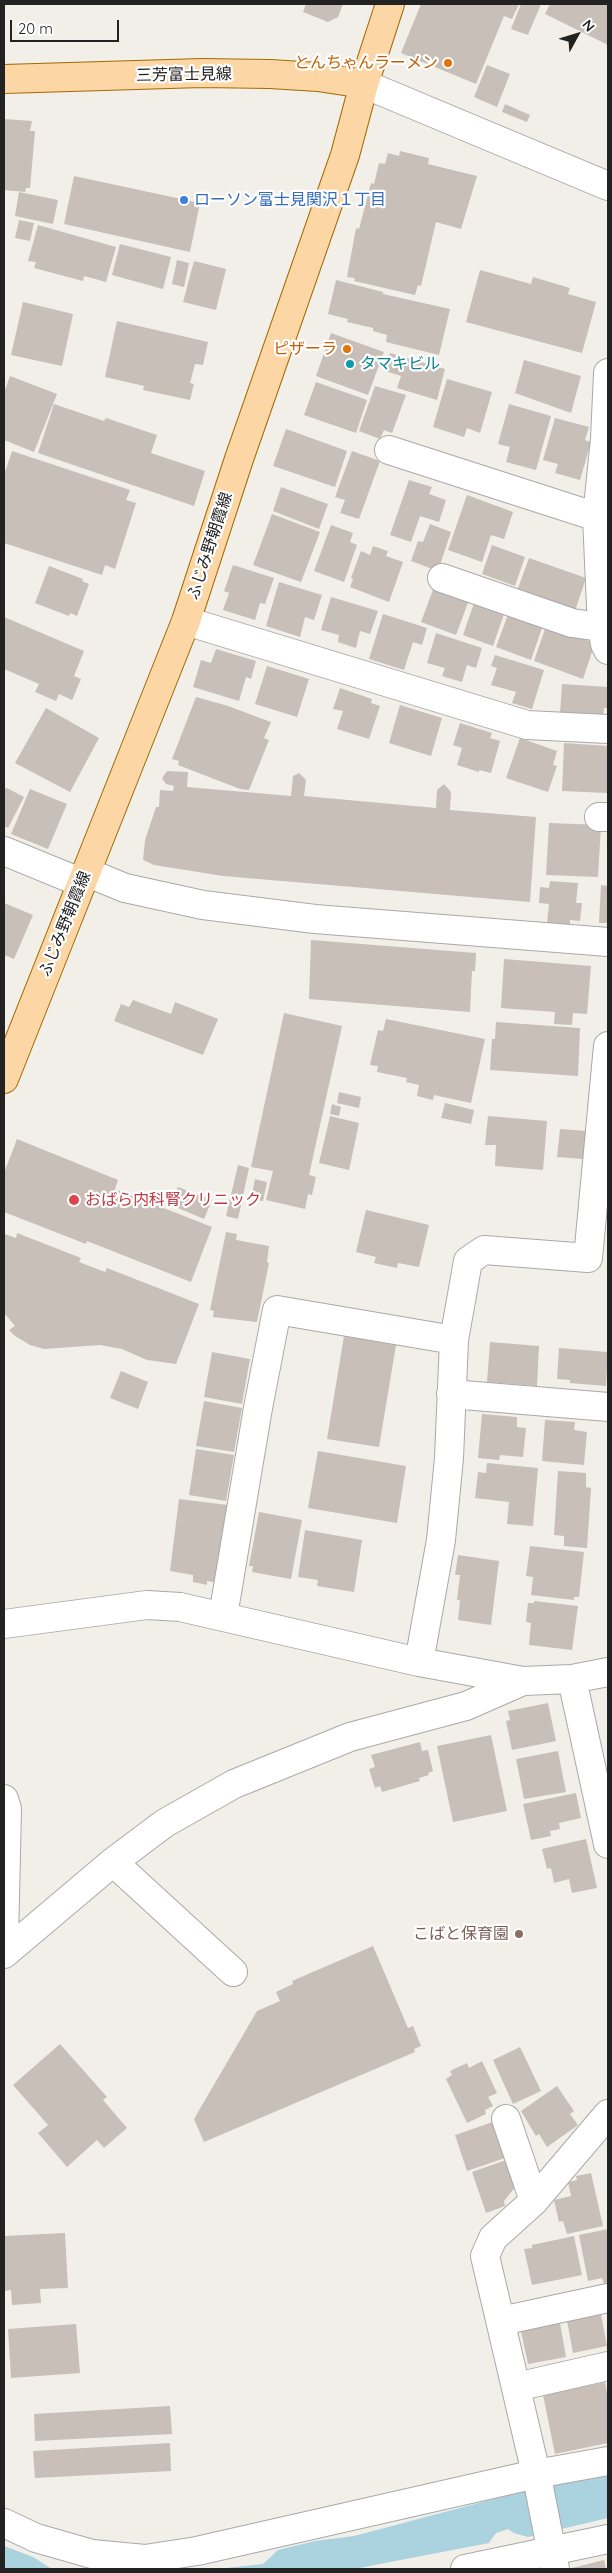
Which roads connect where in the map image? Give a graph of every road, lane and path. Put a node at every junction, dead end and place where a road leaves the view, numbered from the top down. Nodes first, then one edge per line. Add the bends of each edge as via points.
1 (390, 4) edge
2 (4, 79) edge
3 (364, 84) junction
4 (608, 186) edge
5 (608, 373) edge
6 (389, 450) dead end
7 (597, 518) junction
8 (442, 578) dead end
9 (186, 621) junction
10 (606, 635) edge
11 (608, 730) edge
12 (4, 851) edge
13 (84, 878) junction
14 (608, 942) edge
15 (608, 1046) edge
16 (4, 1080) edge
17 (605, 1121) edge
18 (454, 1340) junction
19 (451, 1394) junction
20 (608, 1407) edge
21 (223, 1616) junction
22 (4, 1624) edge
23 (419, 1662) junction
24 (608, 1672) edge
25 (572, 1679) junction
26 (523, 1681) junction
27 (4, 1799) edge
28 (608, 1844) edge
29 (113, 1862) junction
30 (4, 1941) edge
31 (4, 1954) edge
32 (233, 1972) dead end
33 (608, 2114) edge
34 (506, 2120) dead end
35 (534, 2201) junction
36 (608, 2298) edge
37 (501, 2322) junction
38 (608, 2366) edge
39 (516, 2388) junction
40 (608, 2461) edge
41 (537, 2478) junction
42 (4, 2523) edge
43 (608, 2539) edge
44 (554, 2560) edge
45 (465, 2569) edge

1 - 3 main road, ふじみ野朝霞線
2 - 3 main road, 三芳富士見線 via 270,74
3 - 4 street
3 - 9 main road, ふじみ野朝霞線 via 345,155 260,395
5 - 7 street
6 - 7 street
7 - 10 street
8 - 10 street
9 - 11 street via 527,725
9 - 13 main road, ふじみ野朝霞線
12 - 13 street
13 - 14 street via 213,906 314,919
13 - 16 main road, ふじみ野朝霞線
15 - 17 street
17 - 18 street via 588,1258 484,1250 468,1261
18 - 19 street
18 - 21 street via 277,1310
19 - 20 street
19 - 23 street via 449,1458 440,1540
21 - 22 street via 180,1607 147,1605
21 - 23 street
23 - 26 street
24 - 25 street
25 - 26 street
25 - 28 street
26 - 29 street via 466,1706 350,1738 234,1784 165,1824
27 - 30 street via 7,1809
29 - 31 street
29 - 32 street
33 - 35 street
34 - 35 street
35 - 37 street via 493,2238 485,2256
36 - 37 street
37 - 39 street
38 - 39 street
39 - 41 street
40 - 41 street
41 - 42 street via 197,2551 145,2559 92,2554 36,2538
41 - 44 street
43 - 44 street
44 - 45 street

